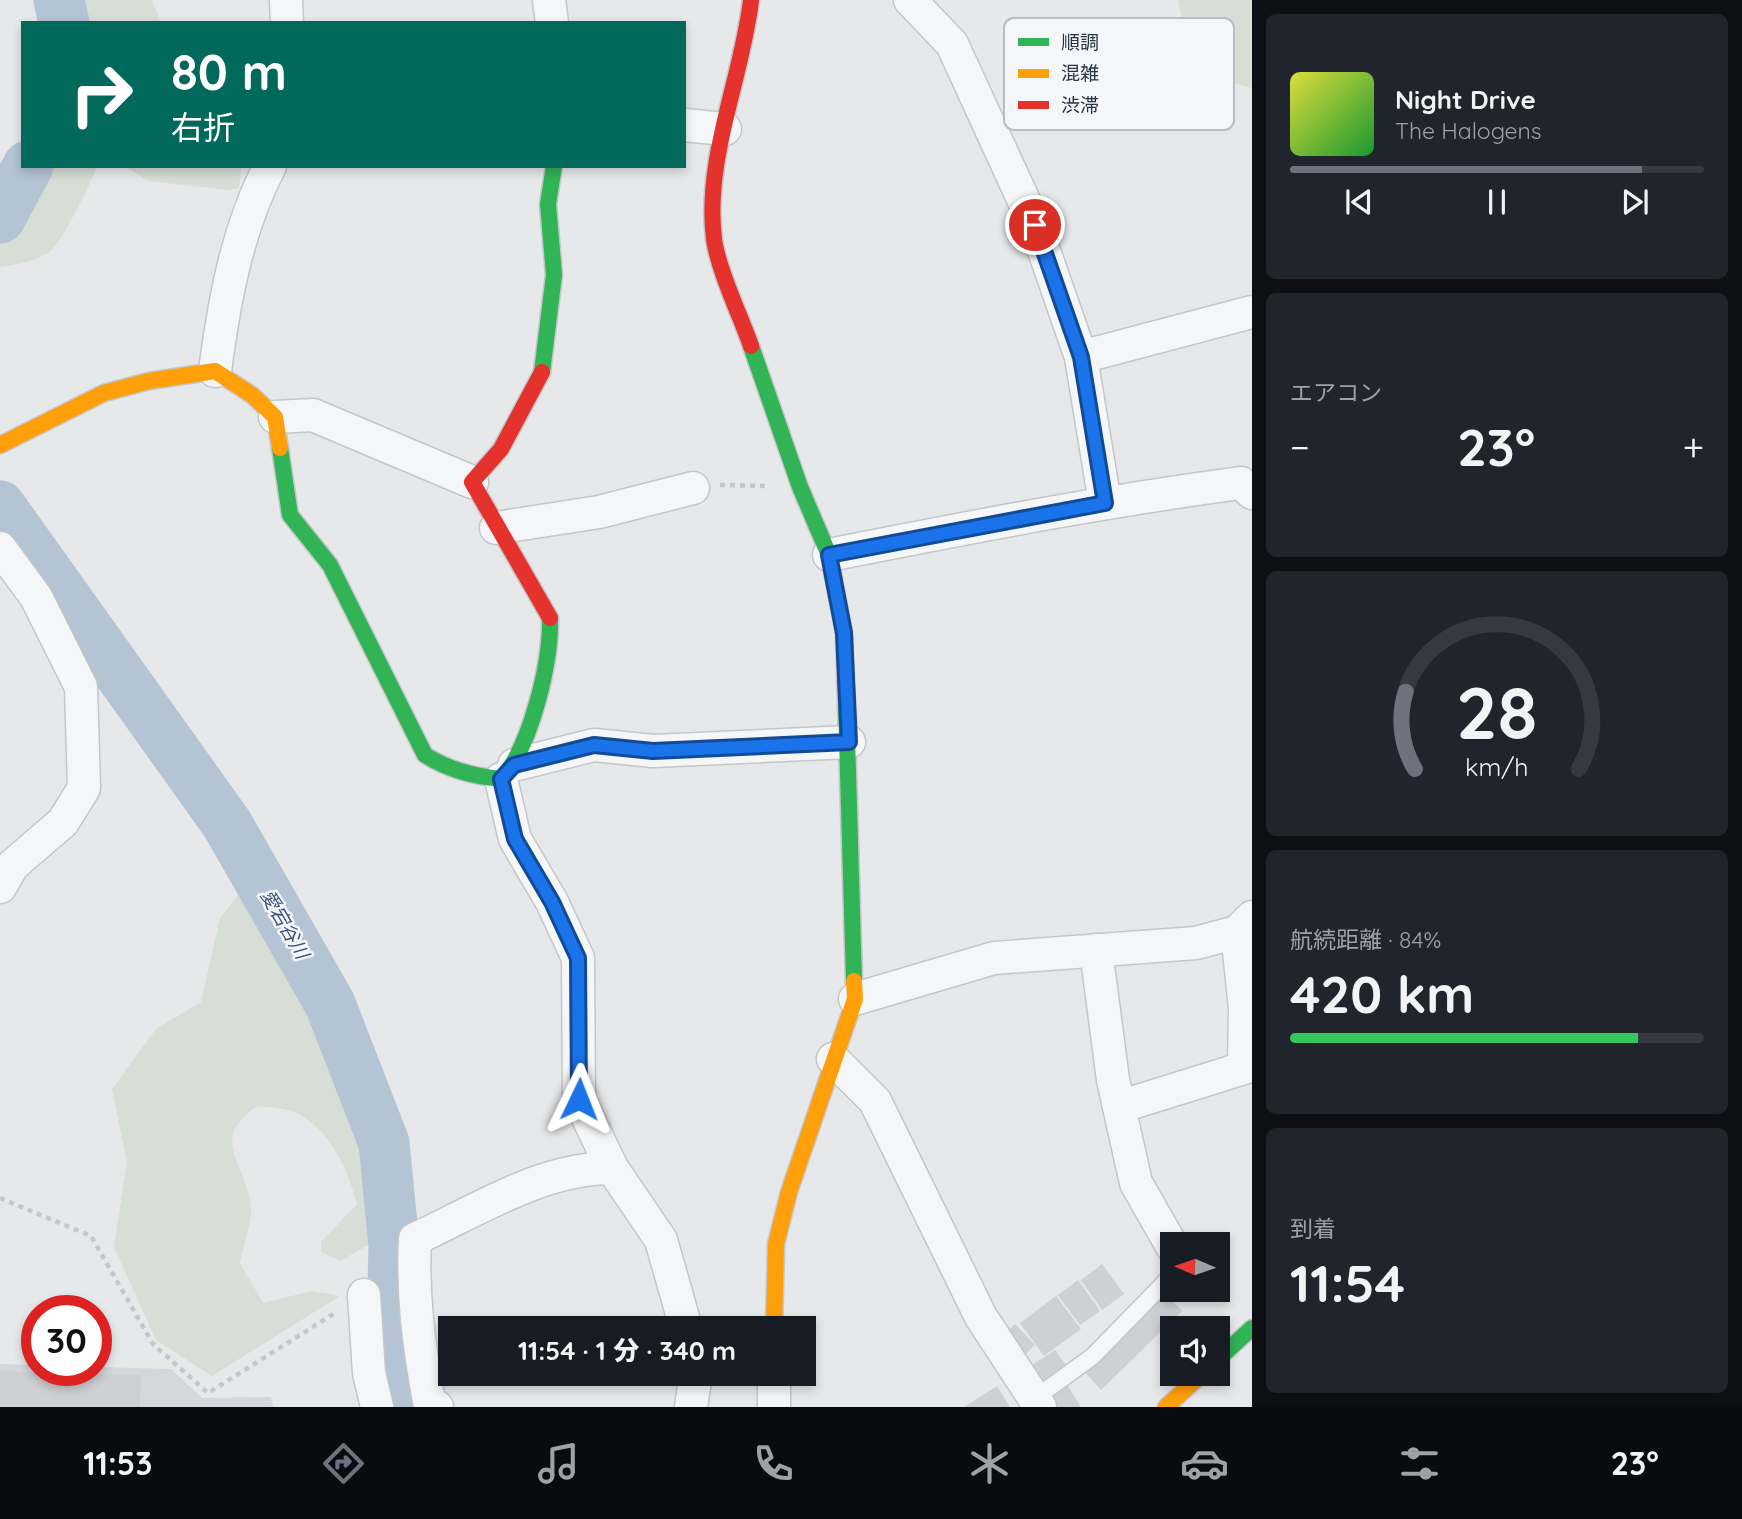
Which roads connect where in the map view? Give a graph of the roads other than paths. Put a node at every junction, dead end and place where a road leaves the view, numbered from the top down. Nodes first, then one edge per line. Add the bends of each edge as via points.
1 (549, 0) edge
2 (751, 0) edge
3 (910, 0) edge
4 (552, 21) edge
5 (686, 125) edge
6 (725, 128) junction
7 (269, 168) edge
8 (554, 168) edge
9 (1252, 312) edge
10 (1081, 357) junction
11 (215, 371) junction
12 (275, 416) junction
13 (6, 443) edge
14 (472, 482) junction
15 (693, 488) road end
16 (1252, 493) edge
17 (1105, 503) junction
18 (496, 528) junction
19 (0, 548) edge
20 (829, 555) junction
21 (849, 742) junction
22 (508, 772) junction
23 (4, 869) edge
24 (1244, 925) edge
25 (1096, 950) junction
26 (855, 999) junction
27 (833, 1059) junction
28 (1119, 1107) junction
29 (612, 1168) junction
30 (1164, 1232) edge
31 (1160, 1287) edge
32 (364, 1295) road end
33 (683, 1316) edge
34 (774, 1316) edge
35 (1252, 1328) edge
36 (1230, 1348) edge
37 (694, 1386) edge
38 (774, 1386) edge
39 (1189, 1386) edge
40 (1037, 1403) edge
41 (432, 1405) edge
42 (377, 1407) edge
43 (691, 1407) edge
44 (774, 1407) edge
45 (1166, 1407) edge

1 - 4 street
2 - 6 street via 746,44
3 - 10 street via 952,44 1035,225
5 - 6 street
6 - 20 street via 712,195 714,240 800,487
7 - 11 street via 224,304
8 - 14 street via 548,204 554,275 543,370 501,449
9 - 10 street
10 - 17 street
11 - 12 street
11 - 13 street via 104,393
12 - 14 street via 313,415
12 - 22 street via 290,515 330,565 425,755 441,767 470,775
14 - 18 street
15 - 18 street via 599,512
16 - 17 street via 1241,483
17 - 20 street
18 - 22 street via 550,619 547,670
19 - 23 street via 36,597 81,687 84,788 63,822
20 - 21 street via 844,633
21 - 22 street via 653,751 594,745
21 - 26 street
22 - 29 street via 515,839 578,958 579,1099
24 - 25 street via 1196,943
24 - 28 street via 1244,1068
25 - 26 street via 993,958
25 - 28 street
26 - 27 street
27 - 34 street via 776,1244
27 - 40 street via 875,1101 981,1317
28 - 30 street via 1136,1183
29 - 33 street via 661,1240
29 - 41 street via 586,1168 541,1180 415,1239 413,1281 419,1347
31 - 40 lane via 1093,1356
32 - 42 street via 369,1373
35 - 36 street
37 - 43 street
38 - 44 street
39 - 45 street

